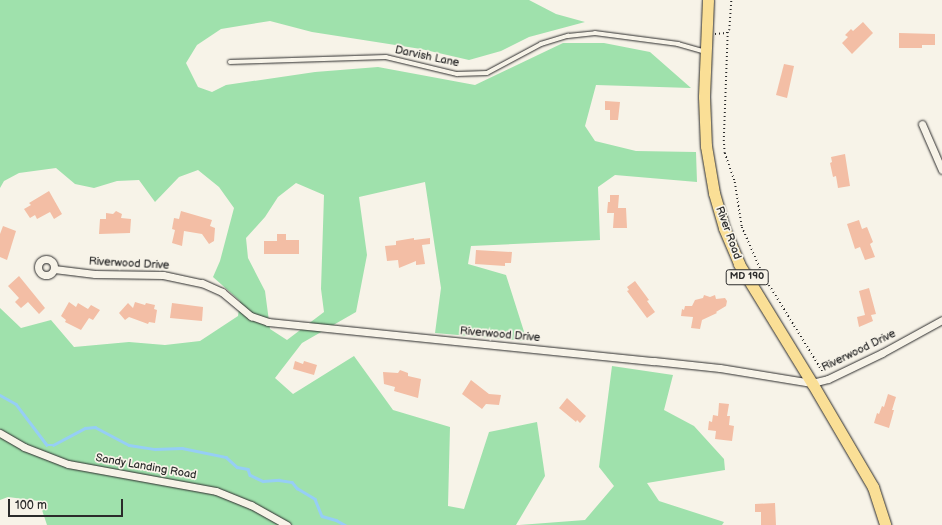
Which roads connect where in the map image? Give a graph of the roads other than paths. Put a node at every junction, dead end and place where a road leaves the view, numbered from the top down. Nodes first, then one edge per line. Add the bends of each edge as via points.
1 (708, 0) edge
2 (706, 52) junction
3 (230, 62) dead end
4 (922, 124) dead end
5 (942, 170) edge
6 (54, 270) dead end
7 (942, 320) edge
8 (812, 383) junction
9 (0, 433) edge
10 (287, 525) edge
11 (885, 525) edge

1 - 2 main road, River Road / MD 190
2 - 3 lane, Darvish Lane via 678,44 594,33 568,36 541,44 486,73 457,74 386,57
2 - 8 main road, River Road / MD 190 via 706,146 714,193 724,228 739,264
4 - 5 street
6 - 8 street, Riverwood Drive via 95,274 163,275 202,283 222,292 251,316 268,322 662,361
7 - 8 street, Riverwood Drive via 882,353 828,379
8 - 11 main road, River Road / MD 190 via 873,487
9 - 10 street, Sandy Landing Road via 24,447 68,464 216,491 251,505

